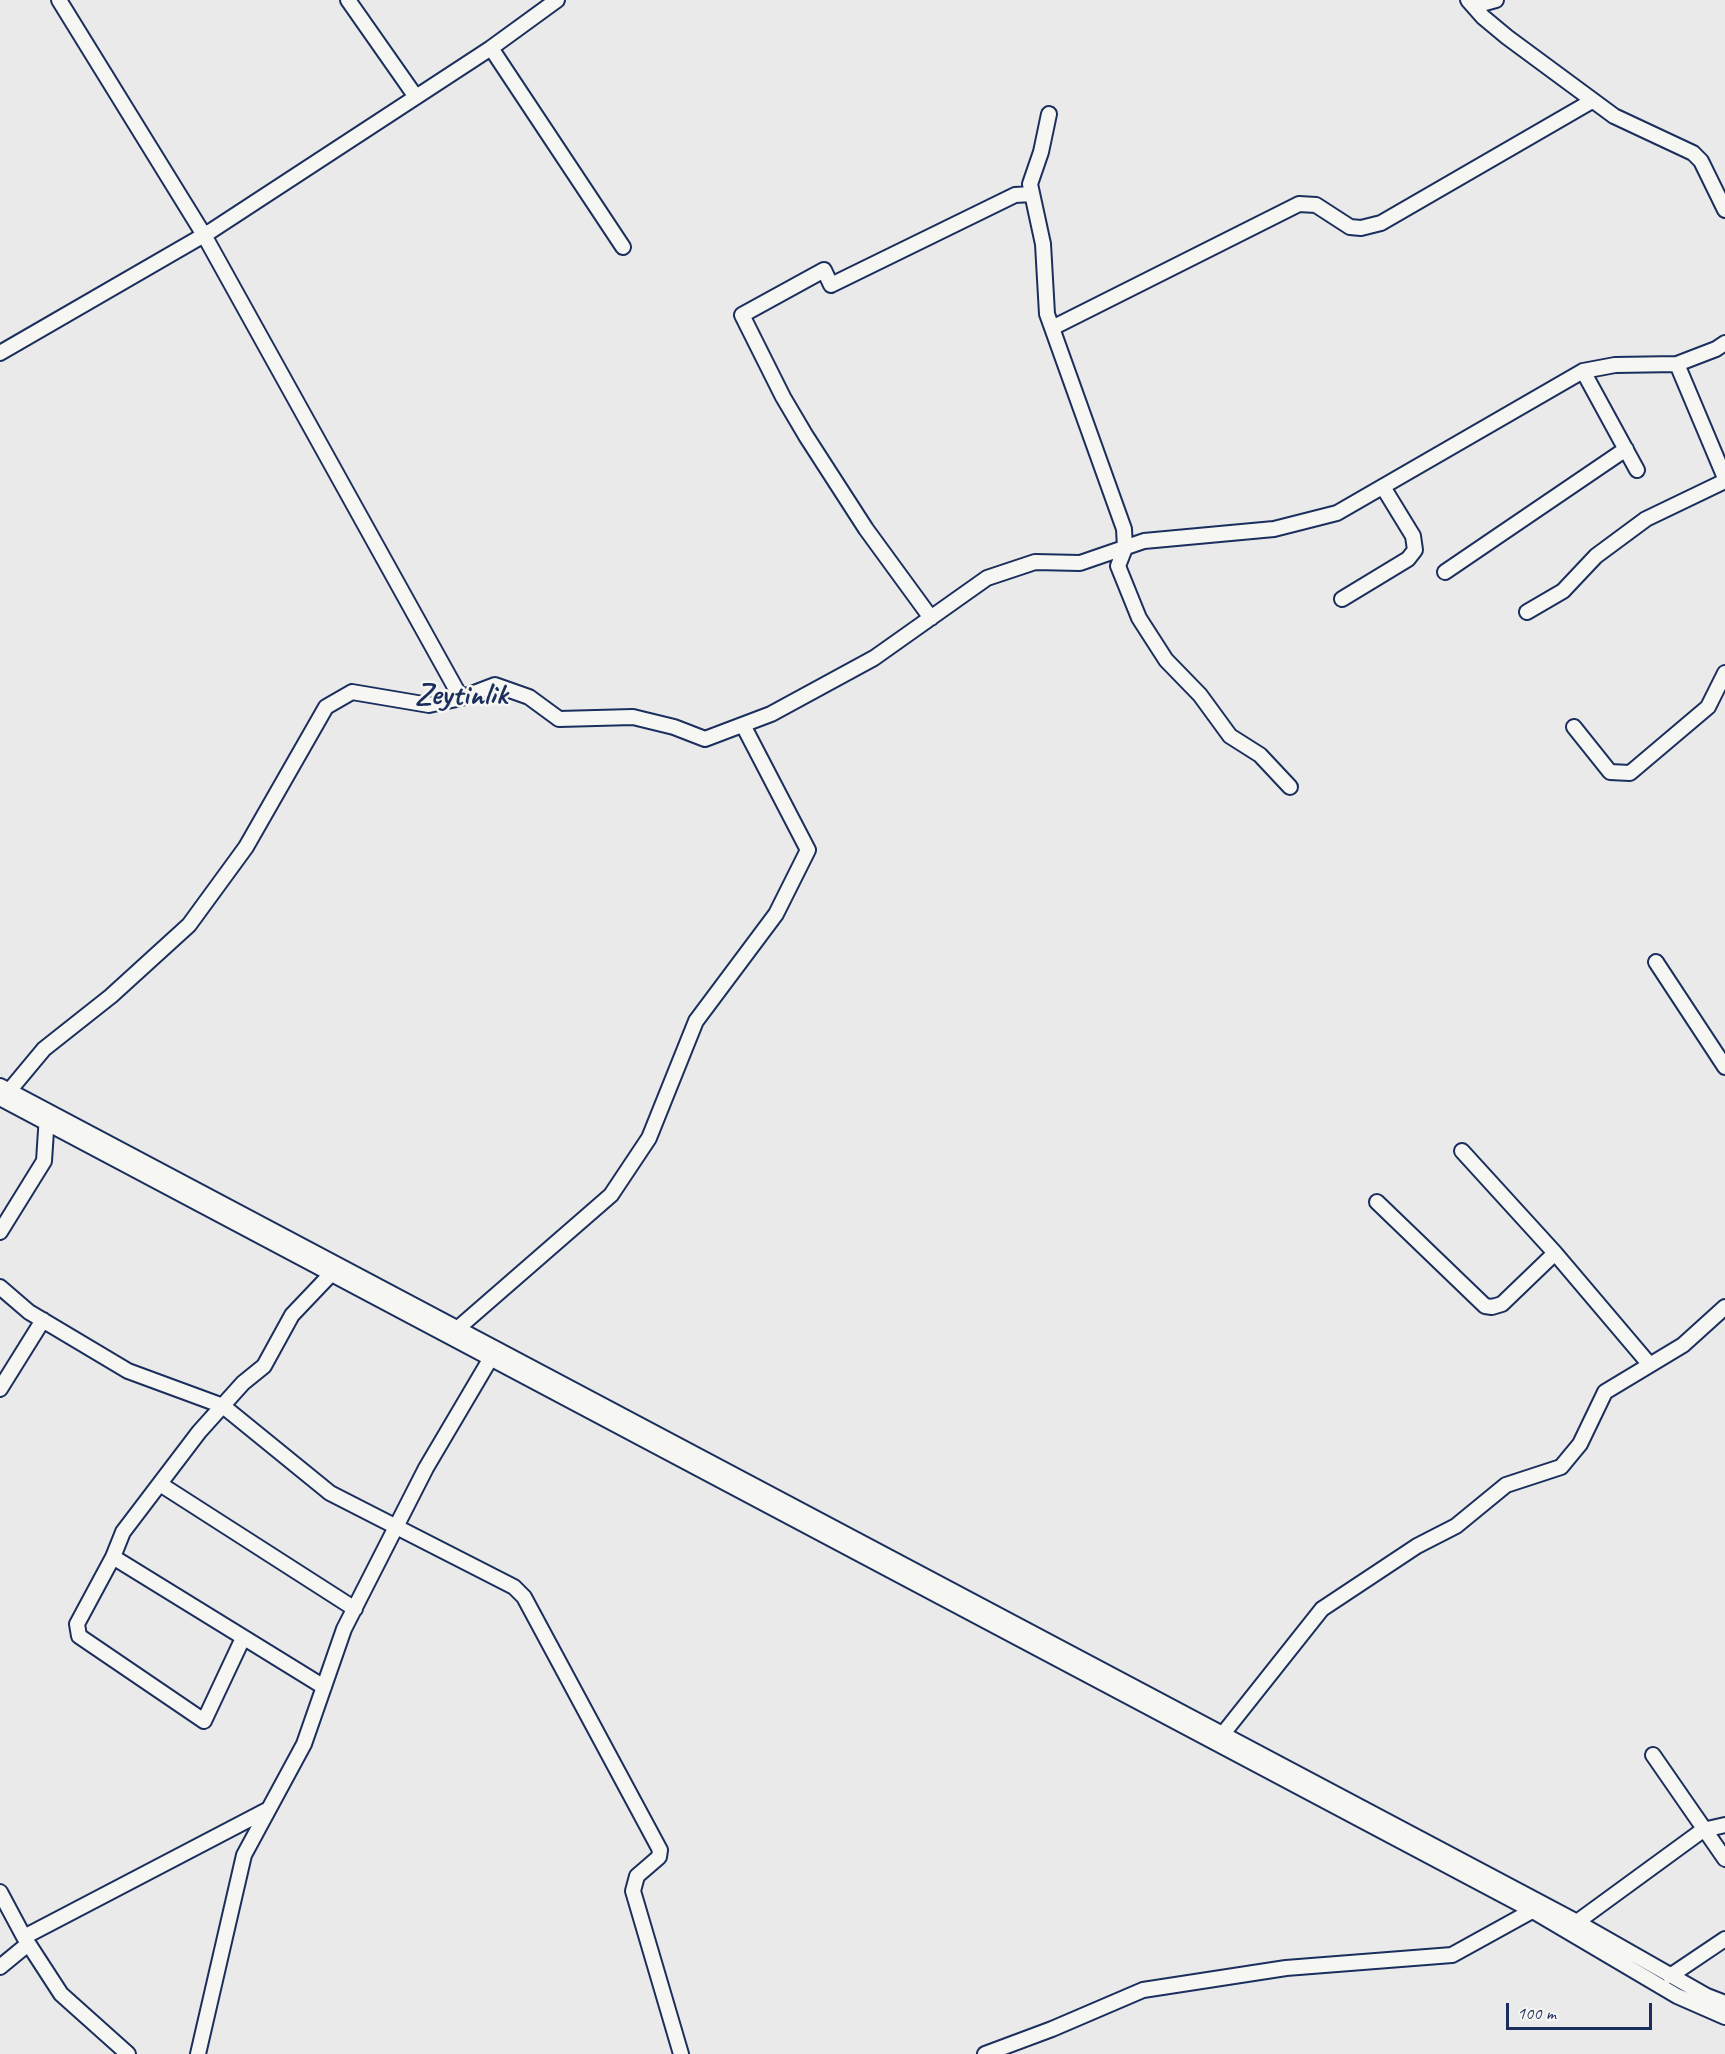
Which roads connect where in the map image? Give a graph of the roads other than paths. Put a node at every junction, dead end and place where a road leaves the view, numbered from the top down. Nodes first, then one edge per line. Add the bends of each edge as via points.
1 (59, 0) edge
2 (348, 0) edge
3 (557, 0) edge
4 (1496, 0) edge
5 (1471, 3) edge
6 (491, 48) junction
7 (416, 97) junction
8 (1592, 101) junction
9 (1049, 114) dead end
10 (1032, 194) junction
11 (1725, 210) edge
12 (204, 235) junction
13 (623, 247) dead end
14 (1052, 328) junction
15 (1725, 343) edge
16 (0, 353) edge
17 (1677, 364) junction
18 (1584, 371) junction
19 (1626, 449) junction
20 (1637, 470) dead end
21 (1725, 480) edge
22 (1383, 488) junction
23 (1125, 548) junction
24 (1445, 572) dead end
25 (1342, 599) dead end
26 (1527, 612) dead end
27 (931, 618) junction
28 (1725, 673) edge
29 (461, 698) junction
30 (743, 725) junction
31 (1574, 727) dead end
32 (1290, 787) dead end
33 (1656, 962) dead end
34 (1725, 1067) edge
35 (3, 1092) edge
36 (46, 1118) junction
37 (1462, 1151) dead end
38 (1377, 1202) dead end
39 (0, 1232) edge
40 (1555, 1253) junction
41 (330, 1274) junction
42 (0, 1287) edge
43 (1725, 1307) edge
44 (43, 1320) junction
45 (457, 1329) junction
46 (493, 1354) junction
47 (1650, 1365) junction
48 (0, 1389) edge
49 (223, 1406) junction
50 (159, 1484) junction
51 (398, 1526) junction
52 (113, 1557) junction
53 (354, 1609) junction
54 (243, 1638) junction
55 (324, 1687) junction
56 (1222, 1735) junction
57 (1653, 1755) dead end
58 (269, 1809) junction
59 (1725, 1825) edge
60 (1703, 1830) junction
61 (1725, 1859) edge
62 (0, 1894) edge
63 (1538, 1908) junction
64 (1577, 1922) junction
65 (1725, 1938) edge
66 (26, 1940) junction
67 (0, 1967) edge
68 (1670, 1976) junction
69 (1725, 2003) edge
70 (1725, 2017) edge
71 (128, 2054) edge
72 (198, 2054) edge
73 (681, 2054) edge
74 (985, 2054) edge

1 - 12 street
2 - 7 street
3 - 6 street
4 - 5 street
5 - 8 street via 1507,37
6 - 7 street
6 - 13 street
7 - 12 street
8 - 11 street via 1634,127 1693,153 1701,161
8 - 14 street via 1381,223 1361,228 1350,226 1316,205 1299,204
9 - 10 street via 1030,184
10 - 14 street via 1043,244 1047,314
10 - 27 street via 1015,195 831,285 824,270 742,315 806,436 866,529
12 - 16 street
12 - 29 street
14 - 23 street via 1116,503
15 - 17 street
17 - 18 street via 1615,365
17 - 21 street
18 - 19 street
18 - 22 street
19 - 20 street
19 - 24 street
21 - 26 street via 1646,519 1596,556 1563,591
22 - 23 street via 1337,513 1274,529 1144,542
22 - 25 street via 1413,536 1414,553
23 - 27 street via 1080,563 1035,561 987,578
23 - 32 street via 1118,566 1139,618 1166,660 1200,695 1230,736 1260,755
27 - 30 street via 874,658
28 - 31 street via 1708,707 1630,773 1610,772
29 - 30 street via 495,685 529,697 559,719 633,717 705,739
29 - 35 street via 429,705 352,692 326,706 246,847 189,925 111,996 44,1049
30 - 45 street via 808,850 776,914 696,1021 649,1138 611,1195
33 - 34 street
35 - 36 street
36 - 39 street via 44,1161
36 - 41 street
36 - 45 street
37 - 40 street
38 - 40 street via 1485,1306 1502,1304
40 - 47 street
41 - 46 street
41 - 49 street via 292,1315 264,1366
42 - 44 street
43 - 47 street via 1683,1345
44 - 48 street
44 - 49 street via 128,1371
45 - 46 street
46 - 51 street via 426,1468
46 - 56 street
46 - 63 street
47 - 56 street via 1605,1392 1581,1444 1561,1467 1506,1485 1456,1526 1417,1546 1322,1609
49 - 50 street
49 - 51 street via 330,1493
50 - 52 street via 123,1532
50 - 53 street
51 - 53 street
51 - 73 street via 514,1587 536,1614 660,1850 659,1857 638,1876 633,1891
52 - 54 street
52 - 54 street via 77,1624 79,1636 204,1721
53 - 55 street
54 - 55 street
55 - 58 street via 304,1744
56 - 63 street
57 - 60 street
58 - 66 street
58 - 72 street via 244,1855
59 - 60 street
60 - 61 street
60 - 64 street
62 - 66 street
63 - 64 street
63 - 70 street via 1677,1996
63 - 74 street via 1452,1955 1286,1968 1143,1990
64 - 68 street
65 - 68 street
66 - 67 street
66 - 71 street via 62,1994
68 - 69 street

